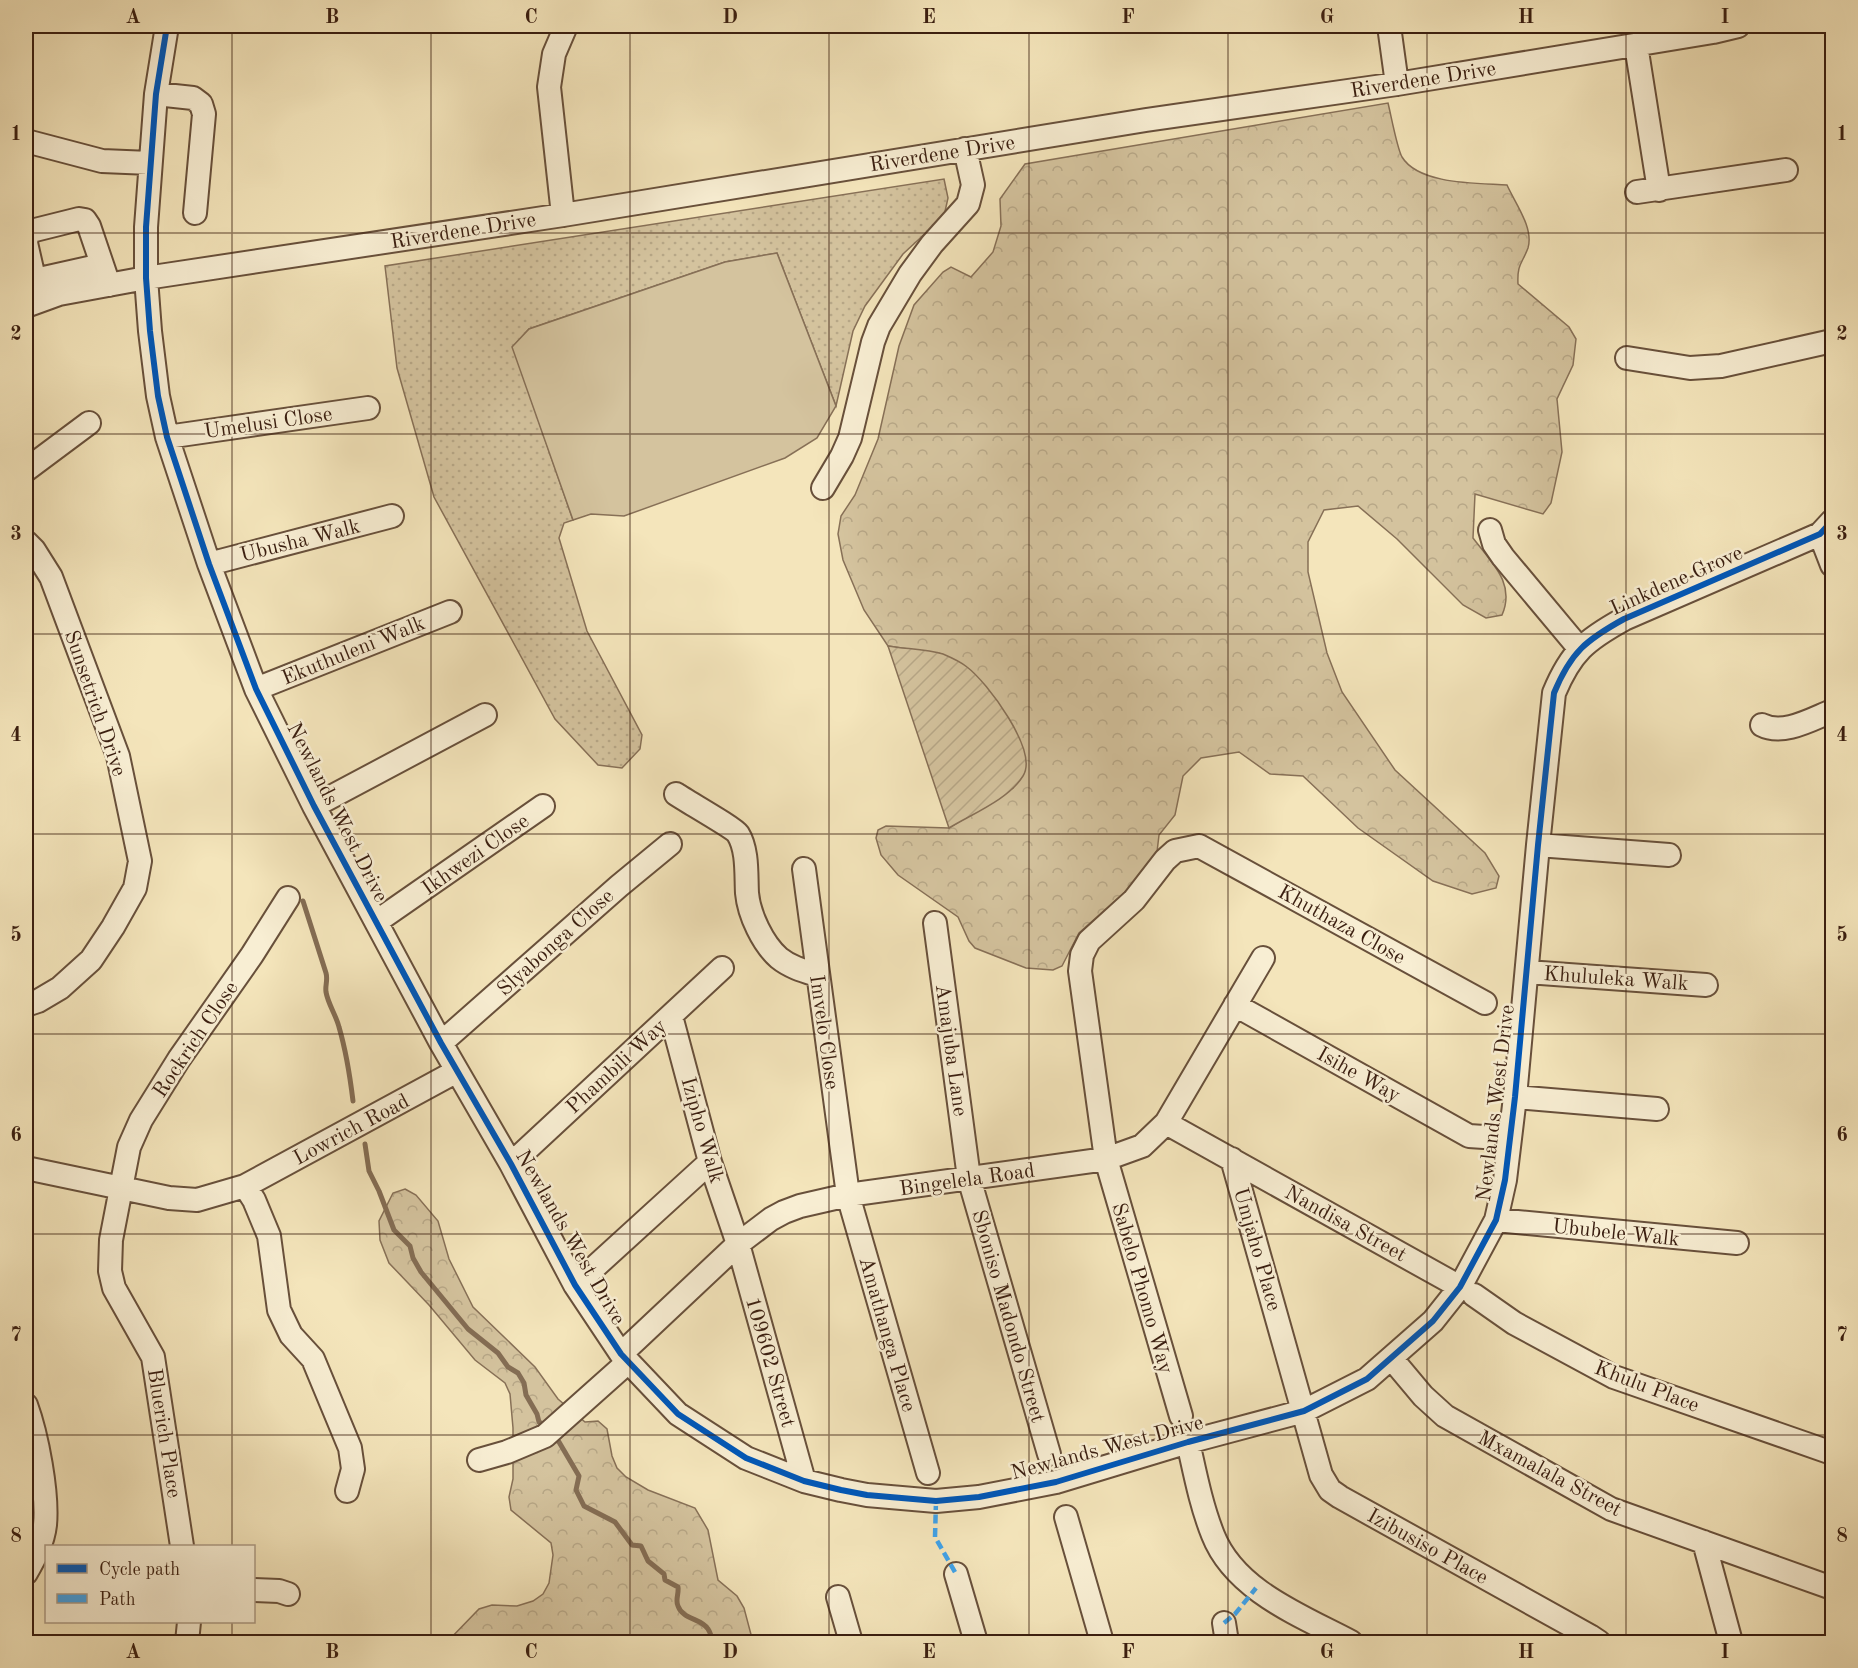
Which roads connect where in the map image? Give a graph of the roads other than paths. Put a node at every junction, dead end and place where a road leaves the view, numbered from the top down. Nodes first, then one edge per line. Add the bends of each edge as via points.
1 (167, 26) edge
2 (566, 26) edge
3 (1389, 26) edge
4 (1738, 26) edge
5 (1636, 45) junction
6 (1397, 84) junction
7 (156, 94) junction
8 (26, 141) edge
9 (965, 149) junction
10 (150, 163) junction
11 (1786, 170) dead end
12 (1659, 190) junction
13 (1637, 192) dead end
14 (195, 213) dead end
15 (563, 215) junction
16 (106, 275) junction
17 (146, 278) junction
18 (33, 295) edge
19 (1833, 341) edge
20 (1627, 358) dead end
21 (368, 408) dead end
22 (89, 423) dead end
23 (167, 437) junction
24 (26, 470) edge
25 (823, 488) dead end
26 (392, 516) dead end
27 (1826, 528) edge
28 (1490, 530) dead end
29 (26, 542) edge
30 (209, 564) junction
31 (1833, 565) edge
32 (450, 612) dead end
33 (1580, 648) junction
34 (256, 689) junction
35 (1554, 693) joint
36 (1833, 711) edge
37 (485, 715) dead end
38 (1762, 725) dead end
39 (676, 794) dead end
40 (314, 806) junction
41 (543, 806) dead end
42 (670, 844) dead end
43 (1538, 845) junction
44 (1199, 846) joint
45 (1669, 855) dead end
46 (804, 869) dead end
47 (288, 898) dead end
48 (376, 922) junction
49 (935, 922) dead end
50 (1263, 958) dead end
51 (722, 968) dead end
52 (1527, 972) junction
53 (817, 975) junction
54 (1706, 985) dead end
55 (1485, 1003) dead end
56 (26, 1005) edge
57 (1235, 1005) junction
58 (671, 1016) junction
59 (441, 1043) junction
60 (457, 1071) junction
61 (1515, 1097) junction
62 (1657, 1109) dead end
63 (1166, 1123) junction
64 (1484, 1137) dead end
65 (1106, 1159) junction
66 (1232, 1159) junction
67 (710, 1162) junction
68 (511, 1164) junction
69 (26, 1168) edge
70 (969, 1178) junction
71 (245, 1186) junction
72 (121, 1188) junction
73 (848, 1195) junction
74 (1496, 1220) junction
75 (1737, 1243) dead end
76 (738, 1244) junction
77 (575, 1286) junction
78 (1467, 1291) junction
79 (624, 1358) junction
80 (1392, 1359) junction
81 (26, 1405) edge
82 (1304, 1411) junction
83 (1181, 1416) dead end
84 (1188, 1442) junction
85 (1833, 1453) edge
86 (1048, 1454) dead end
87 (479, 1460) dead end
88 (928, 1473) dead end
89 (804, 1481) junction
90 (347, 1491) dead end
91 (1066, 1517) dead end
92 (1704, 1542) junction
93 (182, 1545) edge
94 (26, 1573) edge
95 (957, 1574) dead end
96 (1833, 1588) edge
97 (255, 1590) edge
98 (288, 1594) dead end
99 (838, 1597) dead end
100 (189, 1623) edge
101 (187, 1642) edge
102 (851, 1642) edge
103 (976, 1642) edge
104 (1102, 1642) edge
105 (1351, 1642) edge
106 (1599, 1642) edge
107 (1731, 1642) edge

1 - 7 street, Newlands West Drive
2 - 15 street via 554,54 549,87
3 - 6 street
4 - 5 street, Riverdene Drive
5 - 6 street, Riverdene Drive
5 - 12 street
6 - 9 street, Riverdene Drive
7 - 10 street, Newlands West Drive
7 - 14 street via 193,98 201,104 204,114
8 - 10 street via 102,161
9 - 15 street, Riverdene Drive
9 - 25 street via 973,185 968,204 910,274 879,326 850,438
10 - 17 street, Newlands West Drive
11 - 12 street
12 - 13 street
15 - 17 street, Riverdene Drive
16 - 17 street, Riverdene Drive
16 - 18 street, Riverdene Drive via 59,294
16 - 18 street via 85,220 31,231 26,243
17 - 23 street, Newlands West Drive via 158,396
19 - 20 street via 1721,366 1690,368
21 - 23 street, Umelusi Close
22 - 24 street
23 - 30 street, Newlands West Drive
26 - 30 street, Ubusha Walk
27 - 31 street
27 - 33 street, Linkdene Grove via 1624,619
28 - 33 street via 1503,557
29 - 56 street, Sunsetrich Drive via 51,576 118,756 140,861 135,888 91,960 60,988
30 - 34 street, Newlands West Drive
32 - 34 street, Ekuthuleni Walk
33 - 35 street, Linkdene Grove
34 - 40 street, Newlands West Drive
35 - 43 street, Newlands West Drive
36 - 38 street via 1792,727
37 - 40 street
39 - 53 street via 737,833 743,850 747,896 766,941 780,958
40 - 48 street, Newlands West Drive
41 - 48 street, Ikhwezi Close
42 - 59 street, Slyabonga Close
43 - 45 street
43 - 52 street, Newlands West Drive
44 - 55 street, Khuthaza Close
44 - 65 street, Sabelo Phomo Way via 1175,851 1165,860 1134,900 1089,941 1080,963
46 - 53 street, Imvelo Close
47 - 72 street, Rockrich Close via 141,1120 129,1147
48 - 59 street, Newlands West Drive
49 - 70 street, Amajuba Lane
50 - 57 street, Bingelela Road
51 - 58 street, Phambili Way
52 - 54 street, Khululeka Walk
52 - 61 street, Newlands West Drive
53 - 73 street, Imvelo Close
57 - 63 street, Bingelela Road
57 - 64 street, Isihe Way via 1470,1136
58 - 67 street, Izipho Walk
58 - 68 street, Phambili Way
59 - 60 street, Newlands West Drive
60 - 68 street, Newlands West Drive
60 - 71 street, Lowrich Road
61 - 62 street
61 - 74 street, Newlands West Drive
63 - 65 street, Bingelela Road via 1142,1146
63 - 66 street, Umjaho Place
65 - 70 street, Bingelela Road
65 - 83 street, Sabelo Phomo Way
66 - 78 street, Nandisa Street
66 - 82 street, Umjaho Place
67 - 76 street, Izipho Walk
67 - 77 street
68 - 77 street, Newlands West Drive
69 - 72 street, Lowrich Road
70 - 73 street, Bingelela Road
70 - 86 street, Sboniso Madondo Street
71 - 72 street, Lowrich Road via 197,1200
71 - 90 street via 269,1236 279,1310 291,1335 313,1359 350,1448 353,1469
72 - 93 street, Bluerich Place via 111,1240 110,1271 114,1288 153,1357
73 - 76 street, Bingelela Road via 784,1212
73 - 88 street, Amathanga Place
74 - 75 street, Ububele Walk
74 - 78 street, Newlands West Drive
76 - 79 street, Bingelela Road
76 - 89 street, 109602 Street
77 - 79 street, Newlands West Drive
78 - 80 street, Newlands West Drive
78 - 85 street, Khulu Place via 1514,1323 1614,1377
79 - 87 street, Bingelela Road via 545,1436
79 - 89 street, Newlands West Drive via 678,1414 746,1458
80 - 82 street, Newlands West Drive via 1367,1379
80 - 92 street, Mxamalala Street via 1444,1416 1611,1509
81 - 94 street via 35,1436 45,1526 37,1555
82 - 84 street, Newlands West Drive
82 - 106 street, Izibusiso Place via 1321,1475 1330,1490
84 - 89 street, Newlands West Drive via 1056,1482 958,1499 867,1495
84 - 105 street via 1214,1536 1229,1562 1250,1584
91 - 104 street
92 - 96 street, Mxamalala Street
92 - 107 street
95 - 103 street
97 - 98 street
99 - 102 street
100 - 101 street

